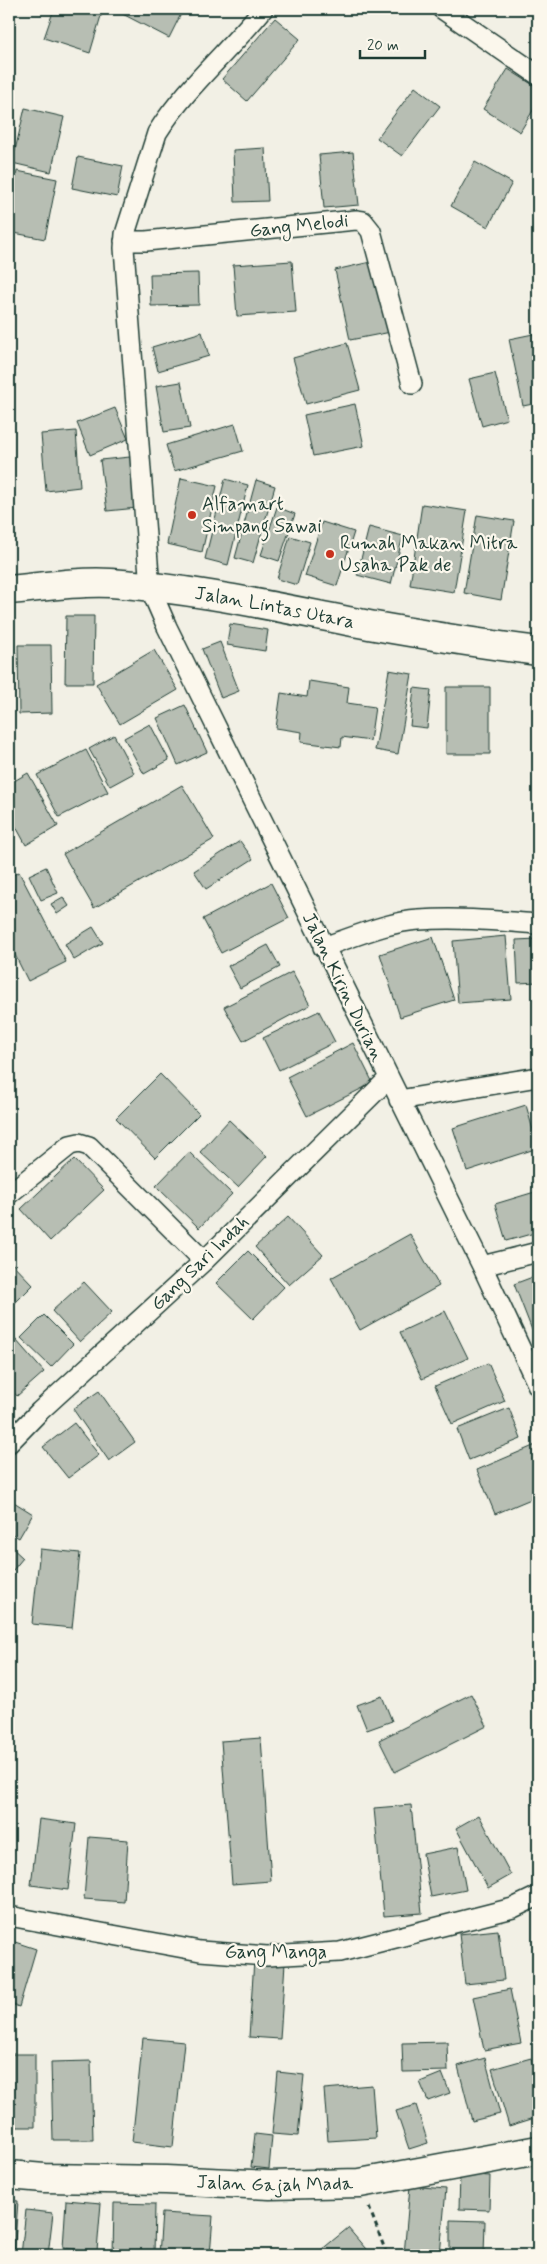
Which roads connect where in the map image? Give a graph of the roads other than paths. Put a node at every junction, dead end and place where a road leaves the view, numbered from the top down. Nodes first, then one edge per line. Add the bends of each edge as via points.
1 (263, 9) edge
2 (442, 9) edge
3 (538, 75) edge
4 (124, 238) junction
5 (412, 384) dead end
6 (150, 588) junction
7 (9, 590) edge
8 (538, 651) edge
9 (538, 924) edge
10 (324, 947) junction
11 (538, 1077) edge
12 (388, 1079) junction
13 (399, 1100) junction
14 (9, 1194) edge
15 (538, 1252) edge
16 (204, 1262) junction
17 (482, 1266) junction
18 (538, 1386) edge
19 (9, 1443) edge
20 (538, 1896) edge
21 (9, 1916) edge
22 (538, 2150) edge
23 (9, 2175) edge

1 - 4 street via 162,126 148,158
2 - 3 street
4 - 5 street, Gang Melodi via 146,241 363,221 371,231
4 - 6 street
6 - 7 main road, Jalan Lintas Utara via 91,584
6 - 8 main road, Jalan Lintas Utara
6 - 10 street, Jalan Kirin Durian
9 - 10 street via 418,920
10 - 12 street, Jalan Kirin Durian
11 - 13 street
12 - 13 street, Jalan Kirin Durian
12 - 16 street, Gang Sari Indah
13 - 17 street, Jalan Kirin Durian
14 - 16 street via 70,1145 89,1146
15 - 17 street
16 - 19 street, Gang Sari Indah
17 - 18 street, Jalan Kirin Durian
20 - 21 street, Gang Manga via 504,1911 340,1952 267,1956 200,1951
22 - 23 main road, Jalan Gajah Mada via 360,2183 270,2184

